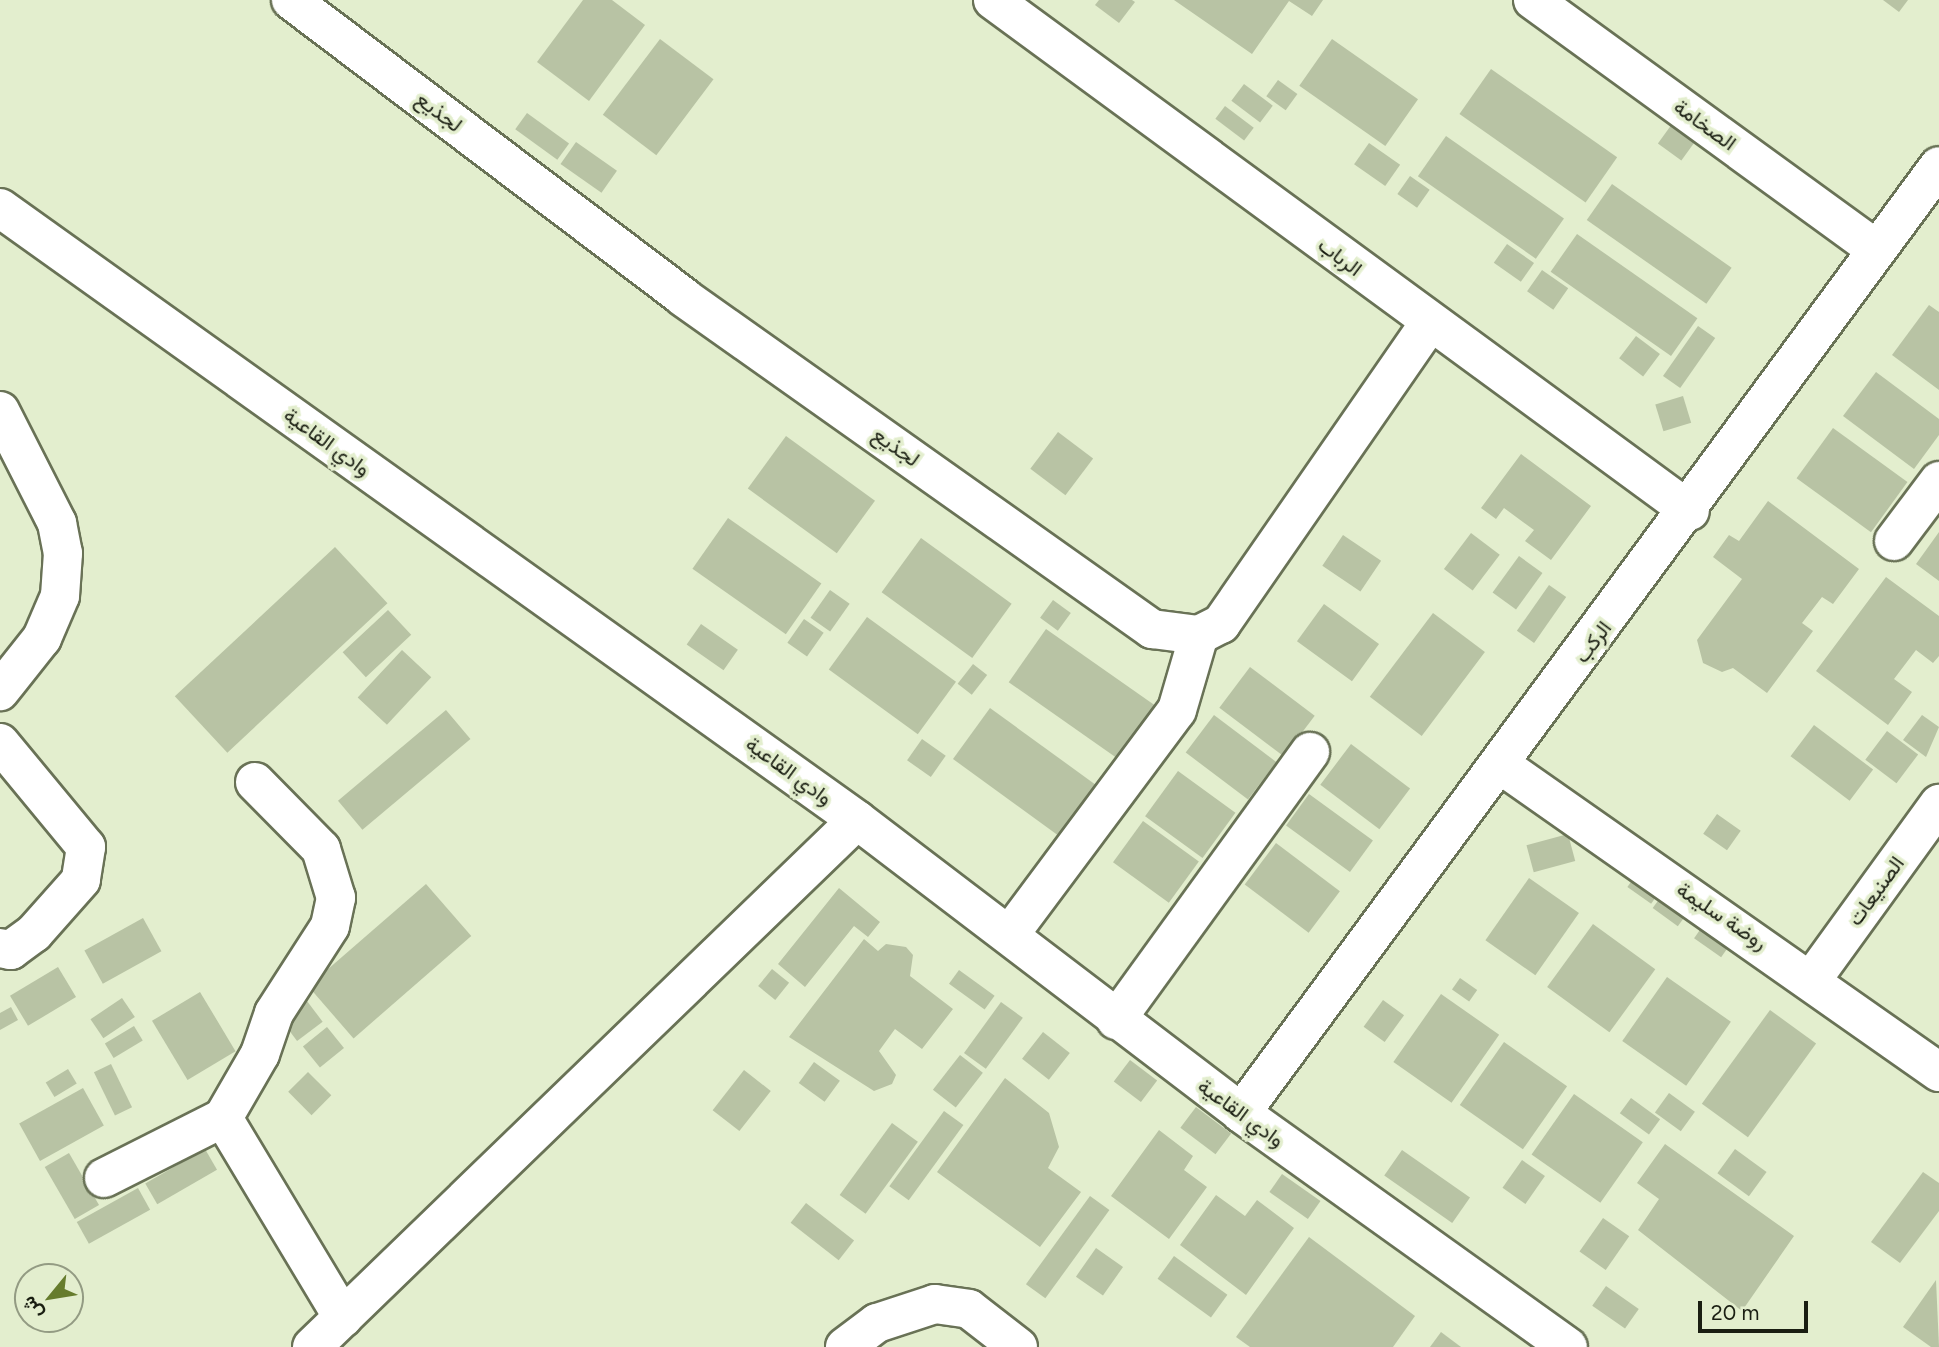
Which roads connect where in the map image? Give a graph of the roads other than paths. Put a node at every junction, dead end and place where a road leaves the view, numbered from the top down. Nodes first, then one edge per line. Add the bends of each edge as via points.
1 (291, 0) edge
2 (993, 0) edge
3 (1533, 0) edge
4 (1939, 166) edge
5 (0, 208) edge
6 (1877, 250) junction
7 (1429, 324) junction
8 (0, 411) edge
9 (1939, 481) edge
10 (1690, 511) junction
11 (1894, 541) dead end
12 (1199, 635) junction
13 (0, 691) edge
14 (0, 743) edge
15 (1310, 752) dead end
16 (1501, 765) junction
17 (255, 782) dead end
18 (1939, 804) edge
19 (857, 820) junction
20 (1010, 934) junction
21 (0, 948) edge
22 (1813, 978) junction
23 (1116, 1020) junction
24 (1939, 1072) edge
25 (1241, 1113) junction
26 (223, 1118) junction
27 (104, 1178) dead end
28 (343, 1318) junction
29 (313, 1347) edge
30 (845, 1347) edge
31 (1018, 1347) edge
32 (1568, 1347) edge

1 - 12 street, لجذيع via 683,297 1152,629
2 - 7 street, الرباب
3 - 6 street, الصخامة
4 - 6 street, الركب
5 - 19 street, وادي القاعية
6 - 10 street, الركب
7 - 10 street, الرباب
7 - 12 street via 1221,624
8 - 13 street via 57,523 63,553 60,596 42,638
9 - 11 street
10 - 16 street, الركب
12 - 20 street via 1177,710
14 - 21 street via 86,846 81,880 34,933 10,950
15 - 23 street
16 - 22 street, روضة سليمة
16 - 25 street, الركب
17 - 26 street via 321,849 336,898 330,926 274,1013 260,1054
18 - 22 street, الصنيعات
19 - 20 street, وادي القاعية
19 - 28 street
20 - 23 street, وادي القاعية
22 - 24 street, روضة سليمة
23 - 25 street, وادي القاعية
25 - 32 street, وادي القاعية
26 - 27 street
26 - 28 street
28 - 29 street
30 - 31 street via 877,1323 935,1304 969,1309

